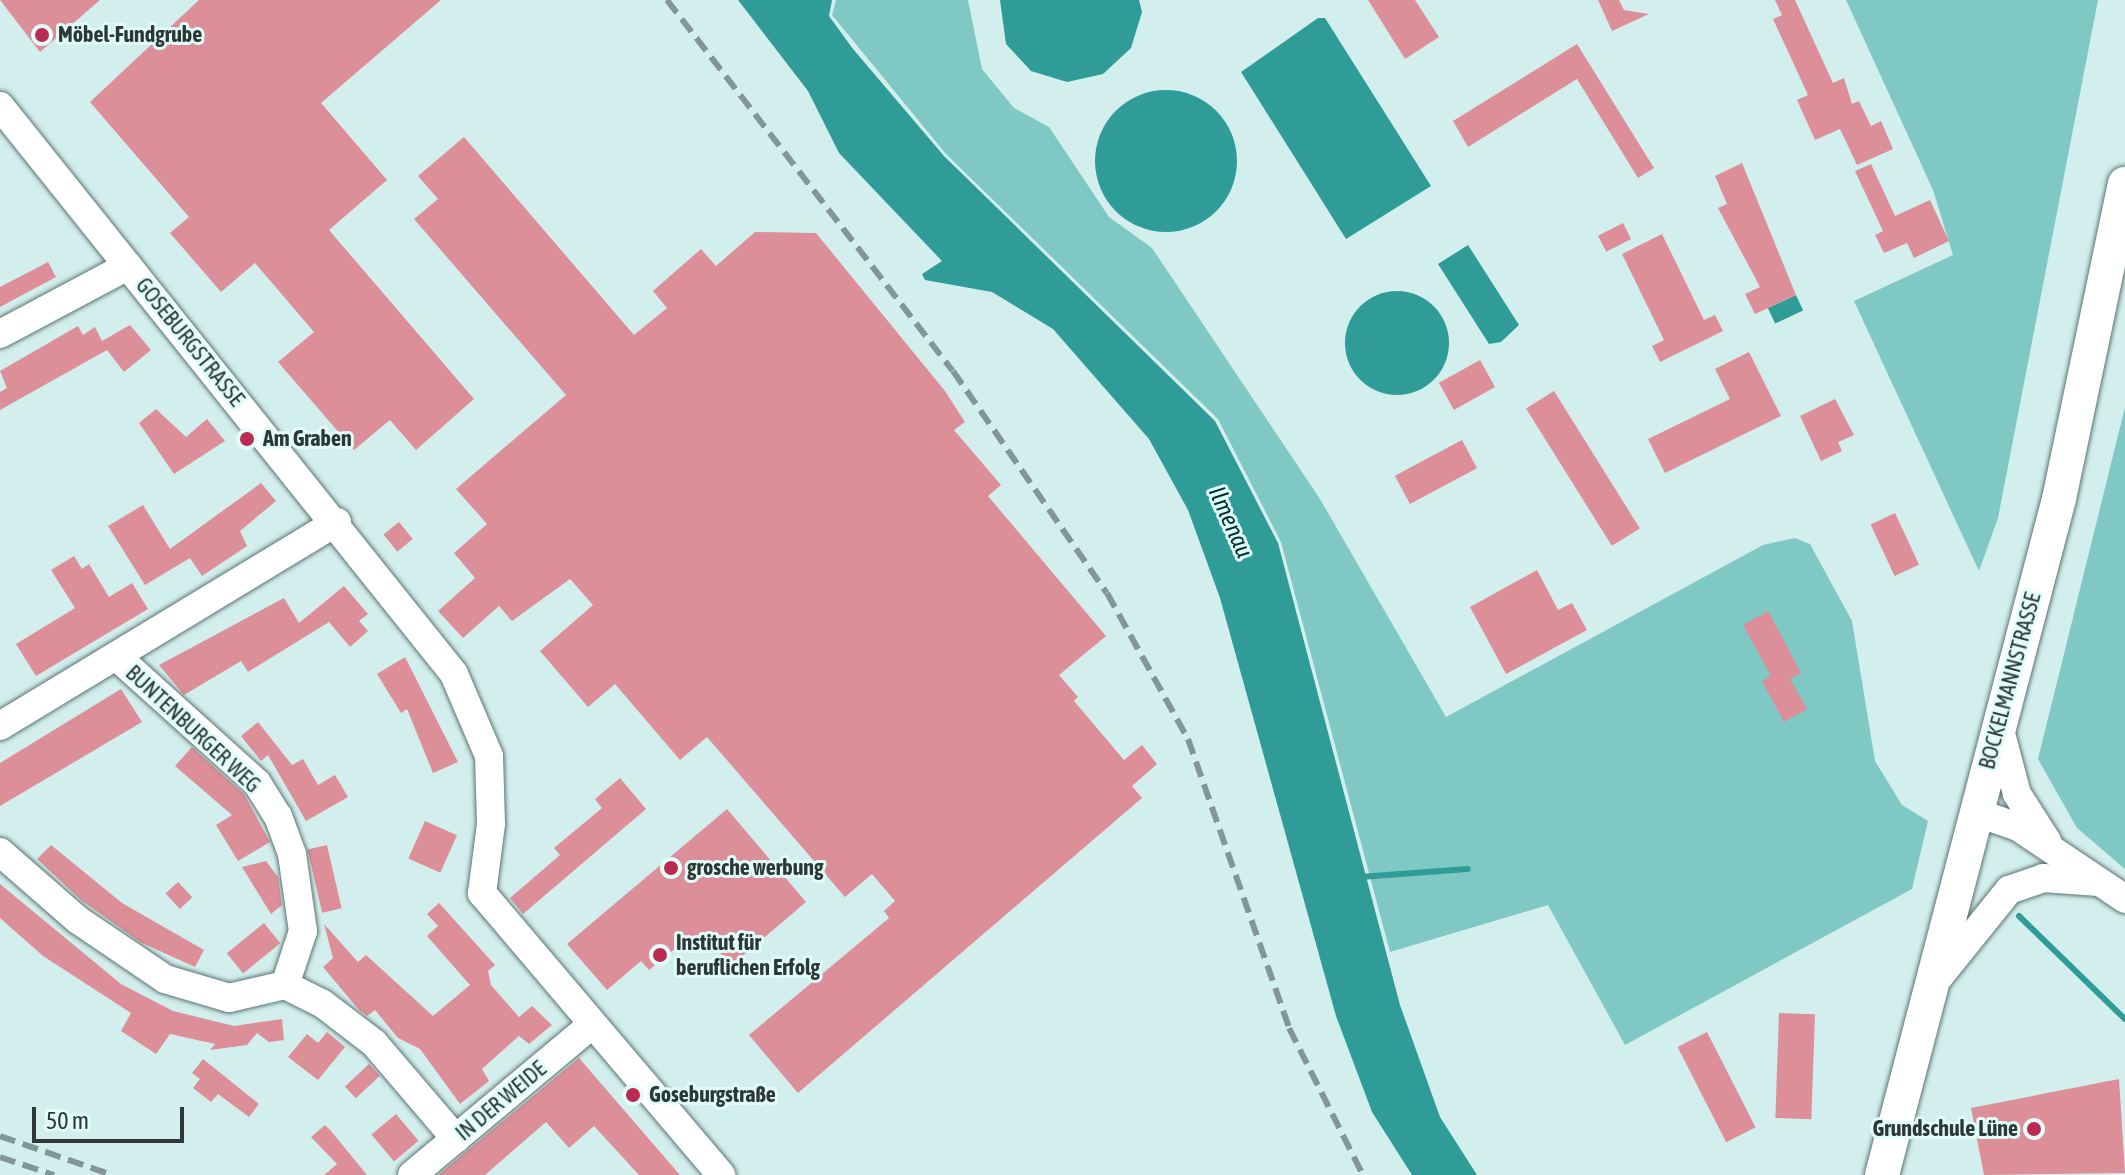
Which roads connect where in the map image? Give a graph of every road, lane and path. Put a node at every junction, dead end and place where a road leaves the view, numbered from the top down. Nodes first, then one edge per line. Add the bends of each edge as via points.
1 (0, 106) edge
2 (2125, 184) edge
3 (128, 266) junction
4 (0, 334) edge
5 (337, 522) junction
6 (116, 656) junction
7 (1998, 722) junction
8 (0, 726) edge
9 (1975, 812) junction
10 (2054, 851) junction
11 (0, 852) edge
12 (2099, 882) junction
13 (2125, 899) edge
14 (285, 985) junction
15 (1932, 987) junction
16 (590, 1026) junction
17 (456, 1139) junction
18 (412, 1175) edge
19 (721, 1175) edge
20 (1882, 1175) edge

1 - 3 street, GOSEBURGSTRASSE
2 - 7 main road, BOCKELMANNSTRASSE via 2067,469
3 - 4 street
3 - 5 street, GOSEBURGSTRASSE
5 - 6 street
5 - 16 street, GOSEBURGSTRASSE via 472,701 492,792 482,893
6 - 8 street
6 - 14 street, BUNTENBURGER WEG via 257,783 278,816 292,854 303,931
7 - 9 main road, BOCKELMANNSTRASSE
7 - 10 street via 2017,794
9 - 10 street
9 - 15 main road, BOCKELMANNSTRASSE
10 - 12 street
11 - 14 street via 78,920 165,979 229,998
12 - 13 street
12 - 15 street via 2043,878 2009,890
14 - 17 street via 374,1043
15 - 20 main road, BOCKELMANNSTRASSE
16 - 17 street, IN DER WEIDE
16 - 19 street, GOSEBURGSTRASSE
17 - 18 street, IN DER WEIDE

